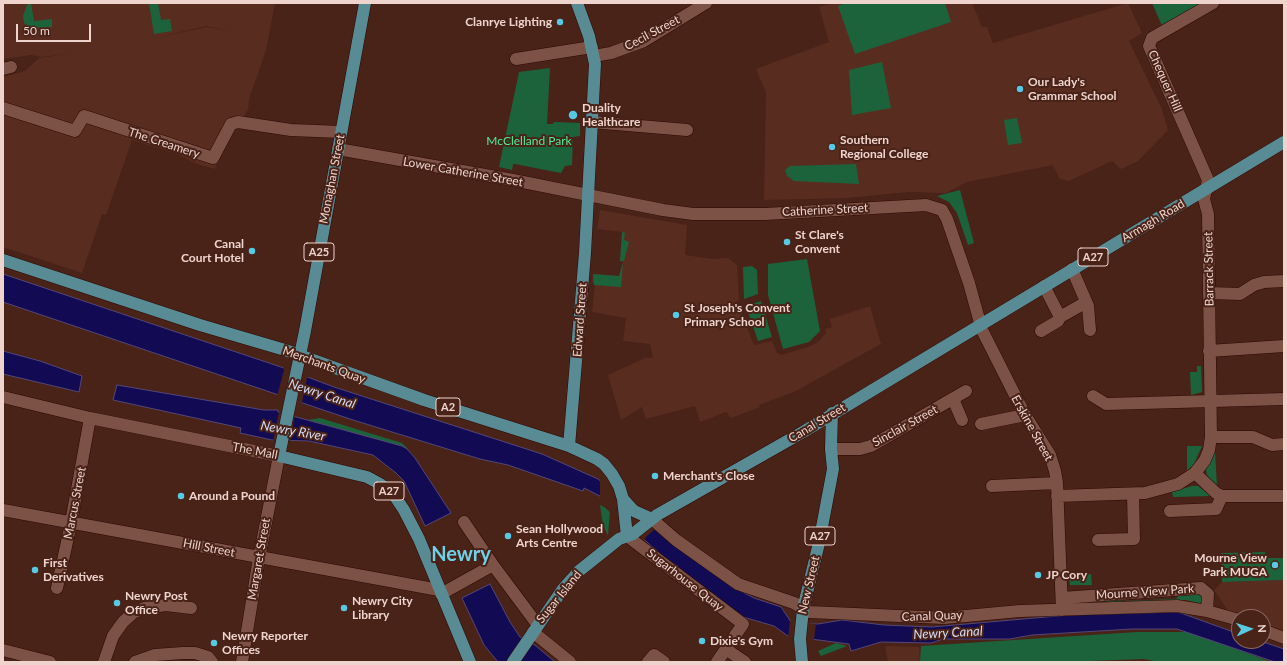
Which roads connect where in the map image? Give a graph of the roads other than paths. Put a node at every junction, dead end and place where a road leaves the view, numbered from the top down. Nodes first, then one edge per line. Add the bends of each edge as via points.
1 (365, 3) edge
2 (576, 3) edge
3 (706, 3) edge
4 (1213, 3) edge
5 (592, 46) junction
6 (516, 59) dead end
7 (3, 108) edge
8 (592, 122) junction
9 (687, 130) dead end
10 (341, 132) junction
11 (1284, 142) edge
12 (338, 149) junction
13 (1206, 189) junction
14 (588, 194) junction
15 (3, 260) edge
16 (1072, 269) junction
17 (1284, 281) edge
18 (1044, 286) junction
19 (1209, 294) junction
20 (1083, 304) dead end
21 (1060, 317) junction
22 (980, 324) junction
23 (1090, 330) dead end
24 (1041, 331) dead end
25 (1284, 346) edge
26 (1209, 351) junction
27 (300, 356) junction
28 (966, 391) dead end
29 (1093, 396) dead end
30 (3, 397) edge
31 (953, 399) junction
32 (1284, 399) edge
33 (1210, 402) junction
34 (832, 413) junction
35 (1025, 415) junction
36 (90, 418) junction
37 (962, 420) dead end
38 (982, 424) dead end
39 (1211, 437) junction
40 (1284, 444) edge
41 (569, 446) junction
42 (831, 449) junction
43 (279, 456) junction
44 (1195, 473) junction
45 (1057, 483) junction
46 (992, 486) dead end
47 (1133, 494) junction
48 (1057, 496) junction
49 (1222, 496) junction
50 (1284, 496) edge
51 (623, 499) junction
52 (3, 510) edge
53 (1170, 511) dead end
54 (648, 518) junction
55 (71, 522) junction
56 (464, 522) dead end
57 (628, 532) junction
58 (1098, 540) dead end
59 (258, 558) junction
60 (488, 567) junction
61 (57, 588) dead end
62 (443, 591) junction
63 (1062, 604) junction
64 (191, 608) dead end
65 (802, 609) junction
66 (1207, 611) junction
67 (1231, 618) edge
68 (533, 631) junction
69 (1271, 633) edge
70 (1284, 638) edge
71 (3, 650) edge
72 (727, 650) junction
73 (50, 662) edge
74 (104, 662) edge
75 (135, 662) edge
76 (212, 662) edge
77 (242, 662) edge
78 (470, 662) edge
79 (513, 662) edge
80 (570, 662) edge
81 (648, 662) edge
82 (664, 662) edge
83 (717, 662) edge
84 (745, 662) edge
85 (802, 662) edge

1 - 10 main road, Monaghan Street / A25
2 - 5 main road
3 - 5 street, Cecil Street via 644,40 611,53
4 - 13 street, Chequer Hill via 1152,38 1149,46 1207,177
5 - 6 street, Cecil Street
5 - 8 main road, Edward Street
7 - 10 street, The Creamery via 75,131 84,116 213,158 231,124 238,122 291,130
8 - 9 street
8 - 14 main road, Edward Street
10 - 12 main road, Monaghan Street / A25
11 - 13 main road, Armagh Road / A27
12 - 14 street, Lower Catherine Street
12 - 27 main road, Monaghan Street / A25
13 - 16 main road, Armagh Road / A27
13 - 19 street, Barrack Street via 1204,198 1208,214
14 - 22 street, Catherine Street via 693,214 765,214 926,206 942,210 962,263
14 - 41 main road, Edward Street
15 - 27 main road, Merchants Quay / A2
16 - 18 main road, Armagh Road / A27
16 - 23 street via 1088,306
17 - 19 street via 1264,282 1240,294
18 - 21 street
18 - 22 main road, Armagh Road / A27
19 - 26 street, Barrack Street
20 - 21 street
21 - 24 street via 1058,321
22 - 34 main road, Canal Street / A27
22 - 35 street, Erskine Street
25 - 26 street
26 - 33 street
27 - 41 main road, Merchants Quay / A2 via 424,400
27 - 43 main road, Monaghan Street
28 - 31 street, Sinclair Street
29 - 33 street via 1106,404
30 - 36 street, The Mall
31 - 37 street
31 - 42 street, Sinclair Street via 871,446 860,449
32 - 33 street
33 - 39 street
34 - 42 main road, New Street / A27
34 - 54 main road, Canal Street / A27 via 803,432
35 - 38 street
35 - 45 street, Erskine Street via 1050,455
36 - 43 street, The Mall
36 - 55 street, Marcus Street
39 - 40 street via 1253,437 1272,445
39 - 44 street via 1205,460
41 - 51 main road, Merchants Quay / A2 via 604,464 619,486
42 - 65 main road, New Street / A27 via 832,477
43 - 59 street, Margaret Street
43 - 62 main road, The Mall / A27 via 367,477 394,495 419,539
44 - 47 street via 1178,484
44 - 49 street
45 - 46 street
45 - 48 street, Erskine Street
47 - 48 street
47 - 58 street via 1134,539
48 - 63 street, Erskine Street
49 - 50 street
49 - 53 street via 1216,509
51 - 54 main road via 634,510
51 - 57 main road, Merchants Quay / A2
52 - 55 street, Hill Street
54 - 57 main road, Sugar Island
54 - 65 street, Canal Quay via 738,584 794,603
55 - 59 street, Hill Street
55 - 61 street, Marcus Street
56 - 60 street
57 - 68 main road, Sugar Island via 579,571
57 - 72 street, Sugarhouse Quay via 743,624
59 - 62 street, Hill Street
59 - 77 street, Margaret Street
60 - 62 street
60 - 68 street
62 - 78 main road, A27
63 - 65 street, Canal Quay via 944,618 816,613
63 - 66 street, Canal Quay via 1176,606
63 - 66 street, Mourne View Park via 1201,588 1208,594
64 - 74 street via 166,605 134,612 113,636
65 - 85 main road, New Street / A27
66 - 67 street, Canal Quay
68 - 79 main road, Sugar Island
68 - 80 street
69 - 70 street
71 - 73 street
72 - 83 street
72 - 84 street
75 - 76 street via 155,655 183,653 196,653 208,657
81 - 82 street via 654,655

